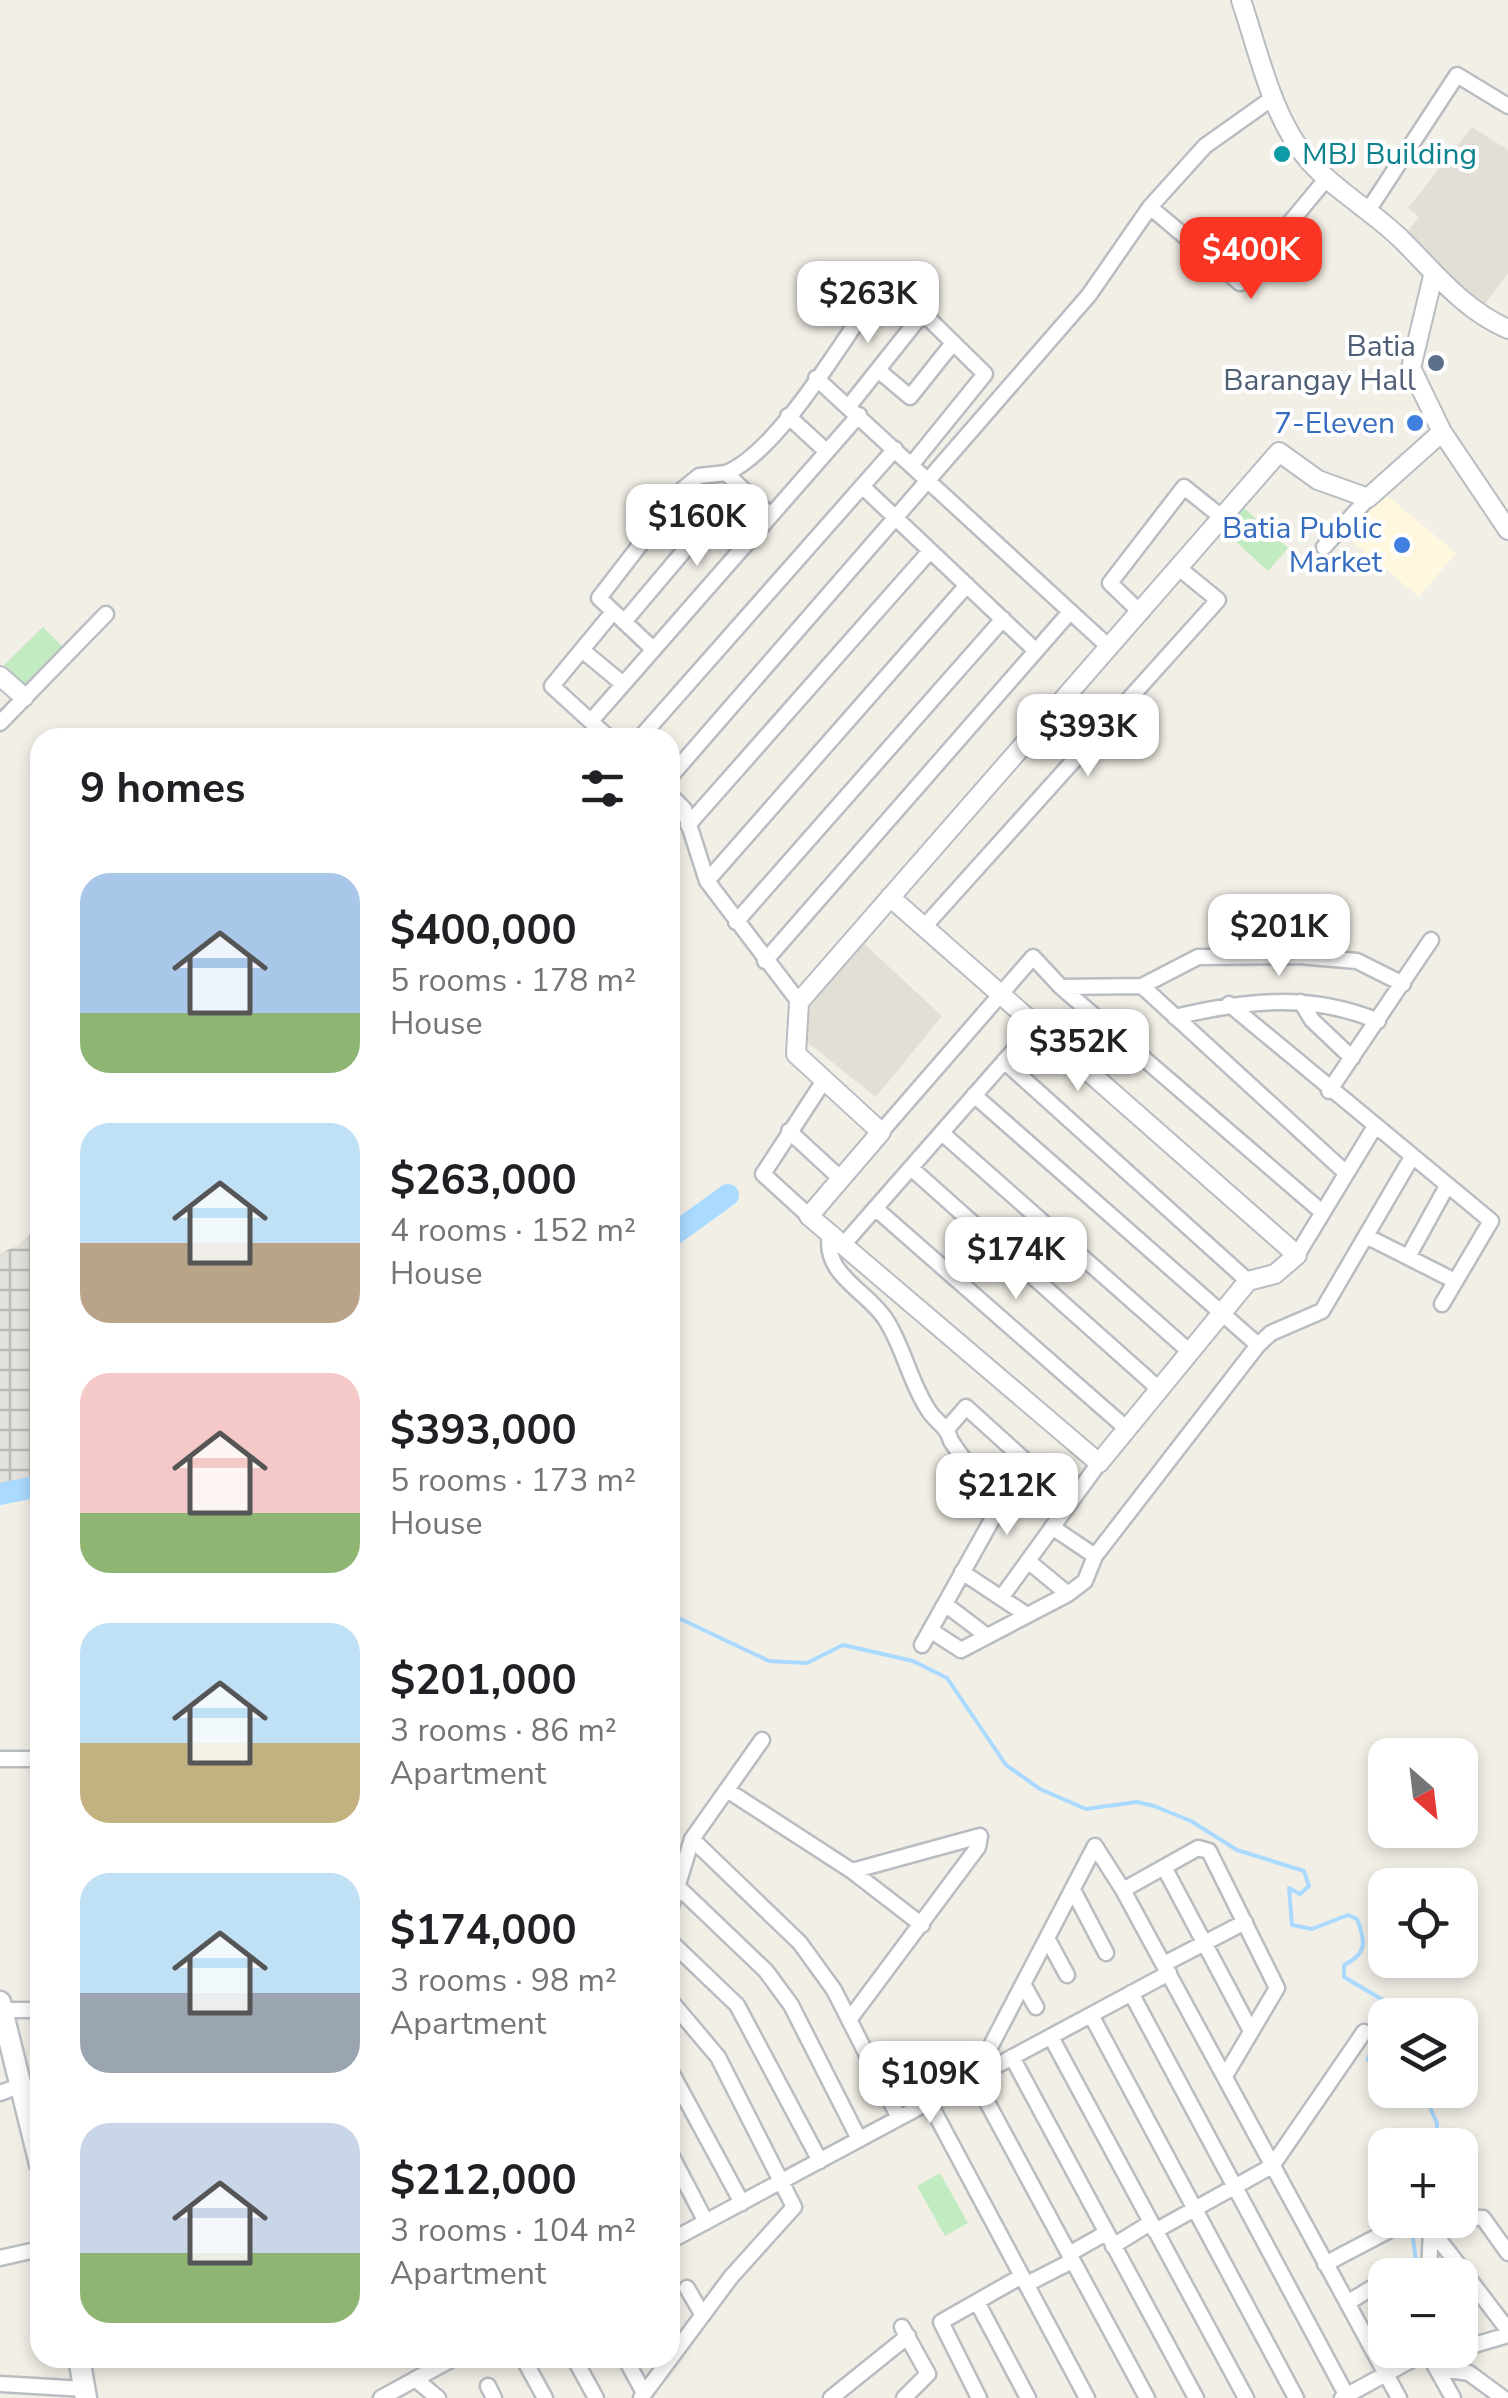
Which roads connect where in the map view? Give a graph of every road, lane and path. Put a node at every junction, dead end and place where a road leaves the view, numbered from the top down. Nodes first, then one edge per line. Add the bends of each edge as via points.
1 (1241, 0) edge
2 (1274, 97) junction
3 (1508, 106) edge
4 (1328, 178) junction
5 (1150, 208) junction
6 (1369, 209) junction
7 (1433, 276) junction
8 (922, 314) junction
9 (1508, 329) edge
10 (953, 343) junction
11 (878, 370) junction
12 (816, 378) junction
13 (854, 411) junction
14 (788, 416) junction
15 (1442, 432) junction
16 (895, 449) junction
17 (826, 451) junction
18 (912, 464) junction
19 (726, 472) junction
20 (930, 481) junction
21 (862, 486) junction
22 (737, 488) junction
23 (1368, 498) junction
24 (770, 515) junction
25 (897, 519) junction
26 (1224, 519) junction
27 (1508, 530) edge
28 (1324, 547) dead end
29 (930, 550) junction
30 (1180, 568) junction
31 (967, 586) junction
32 (1070, 612) junction
33 (1141, 613) junction
34 (106, 614) dead end
35 (618, 617) junction
36 (1002, 619) junction
37 (1110, 648) junction
38 (654, 649) junction
39 (582, 650) junction
40 (1035, 650) junction
41 (0, 676) edge
42 (623, 684) junction
43 (24, 697) junction
44 (591, 722) junction
45 (0, 723) edge
46 (598, 728) edge
47 (649, 728) edge
48 (680, 767) edge
49 (680, 805) edge
50 (688, 826) junction
51 (707, 880) junction
52 (890, 897) junction
53 (736, 922) junction
54 (924, 926) junction
55 (1431, 940) dead end
56 (765, 961) junction
57 (1404, 984) junction
58 (1142, 986) junction
59 (1061, 987) junction
60 (1002, 995) junction
61 (799, 1002) junction
62 (1301, 1002) junction
63 (1229, 1004) junction
64 (1176, 1017) junction
65 (1378, 1020) junction
66 (1036, 1025) junction
67 (1352, 1058) junction
68 (1004, 1061) junction
69 (822, 1082) junction
70 (1328, 1091) junction
71 (974, 1095) junction
72 (1374, 1128) junction
73 (790, 1131) junction
74 (881, 1132) junction
75 (942, 1133) junction
76 (1412, 1158) junction
77 (910, 1168) junction
78 (1346, 1173) junction
79 (841, 1179) junction
80 (1448, 1186) junction
81 (875, 1208) junction
82 (1322, 1212) junction
83 (809, 1216) junction
84 (1366, 1236) junction
85 (837, 1240) junction
86 (1298, 1255) junction
87 (1408, 1257) junction
88 (1248, 1281) junction
89 (1455, 1281) junction
90 (902, 1296) junction
91 (1442, 1304) dead end
92 (1222, 1313) junction
93 (886, 1318) junction
94 (1258, 1345) junction
95 (1190, 1352) junction
96 (1159, 1389) junction
97 (947, 1429) junction
98 (1127, 1429) junction
99 (1099, 1463) junction
100 (1071, 1502) junction
101 (1052, 1527) junction
102 (1095, 1556) junction
103 (1028, 1561) junction
104 (962, 1572) junction
105 (1068, 1594) junction
106 (1001, 1598) junction
107 (945, 1604) junction
108 (1028, 1615) junction
109 (930, 1630) junction
110 (988, 1636) junction
111 (922, 1645) dead end
112 (762, 1740) dead end
113 (0, 1759) edge
114 (30, 1759) edge
115 (727, 1790) junction
116 (692, 1839) junction
117 (1164, 1867) junction
118 (852, 1871) junction
119 (680, 1874) edge
120 (680, 1889) edge
121 (1074, 1890) junction
122 (1123, 1890) junction
123 (1245, 1922) junction
124 (922, 1925) junction
125 (1047, 1938) junction
126 (1205, 1944) junction
127 (680, 1951) edge
128 (1106, 1953) dead end
129 (1166, 1969) junction
130 (1068, 1974) dead end
131 (1023, 1984) junction
132 (1131, 1993) junction
133 (1, 2006) edge
134 (1036, 2008) dead end
135 (30, 2009) edge
136 (680, 2012) edge
137 (1091, 2015) junction
138 (849, 2020) junction
139 (1252, 2030) junction
140 (1364, 2032) dead end
141 (1050, 2036) junction
142 (1012, 2058) junction
143 (1225, 2076) junction
144 (974, 2078) junction
145 (22, 2085) junction
146 (680, 2088) edge
147 (0, 2093) edge
148 (929, 2102) junction
149 (899, 2118) junction
150 (30, 2120) edge
151 (860, 2139) junction
152 (820, 2160) junction
153 (1272, 2166) junction
154 (680, 2173) edge
155 (783, 2180) junction
156 (1232, 2188) junction
157 (742, 2203) junction
158 (1193, 2209) junction
159 (1478, 2218) edge
160 (706, 2222) junction
161 (1153, 2227) junction
162 (680, 2236) edge
163 (1374, 2238) edge
164 (1446, 2238) edge
165 (1110, 2239) junction
166 (30, 2251) edge
167 (1508, 2253) edge
168 (1071, 2257) junction
169 (0, 2258) edge
170 (1325, 2264) junction
171 (1024, 2280) junction
172 (687, 2288) dead end
173 (1368, 2290) edge
174 (977, 2302) junction
175 (1346, 2303) junction
176 (702, 2314) junction
177 (1508, 2333) edge
178 (680, 2341) edge
179 (1478, 2343) edge
180 (81, 2368) edge
181 (435, 2368) edge
182 (528, 2368) edge
183 (580, 2368) edge
184 (630, 2368) edge
185 (661, 2368) edge
186 (1396, 2368) edge
187 (1436, 2368) joint
188 (1386, 2374) junction
189 (415, 2379) junction
190 (0, 2384) edge
191 (86, 2394) edge
192 (643, 2396) edge
193 (1345, 2397) edge
194 (380, 2398) edge
195 (438, 2398) edge
196 (545, 2398) edge
197 (596, 2398) edge
198 (831, 2398) edge
199 (904, 2398) edge
200 (979, 2398) edge
201 (1028, 2398) edge
202 (1088, 2398) edge
203 (1147, 2398) edge
204 (1196, 2398) edge
205 (1246, 2398) edge
206 (1296, 2398) edge
207 (1399, 2398) edge
208 (1453, 2398) edge
209 (1503, 2398) edge

1 - 2 street
2 - 4 street via 1308,160
2 - 5 street via 1205,146
3 - 6 street via 1458,75
4 - 5 street via 1240,282
4 - 6 street
5 - 20 street via 1089,295
6 - 7 street
7 - 9 street
7 - 15 street via 1410,368
8 - 10 street
8 - 11 street
8 - 12 street via 882,283
10 - 11 street via 910,396
10 - 18 street via 985,374
11 - 13 street
12 - 13 street
12 - 14 street
13 - 16 street
13 - 17 street
14 - 17 street
14 - 19 street via 744,466
15 - 23 street
15 - 27 street
16 - 18 street
16 - 21 street
17 - 24 street
18 - 20 street
19 - 22 street
19 - 35 street via 699,476 684,489 599,598
20 - 25 street
20 - 32 street
21 - 25 street
21 - 47 street
22 - 24 street
22 - 35 street
23 - 26 street via 1318,480 1279,452
23 - 28 street
24 - 38 street
25 - 29 street
25 - 48 street
26 - 30 street
26 - 33 street via 1184,487 1110,583
29 - 31 street
29 - 50 street
30 - 33 street
30 - 54 street via 1218,600
31 - 36 street
31 - 51 street
32 - 37 street
32 - 40 street
33 - 37 street
34 - 43 street
35 - 38 street
35 - 39 street
36 - 40 street
36 - 53 street
37 - 52 street
38 - 42 street
39 - 42 street
39 - 44 street via 552,686
40 - 56 street
41 - 43 street
42 - 44 street
43 - 45 street
44 - 46 street
49 - 50 street
50 - 51 street
51 - 53 street
52 - 54 street
52 - 61 street
53 - 56 street
54 - 60 street
55 - 57 street
56 - 61 street
57 - 58 street via 1357,961 1299,956 1198,957
57 - 65 street
58 - 59 street
58 - 64 street
59 - 60 street via 1033,957
59 - 82 street
60 - 66 street
60 - 74 street
61 - 69 street via 796,1054
62 - 63 street
62 - 65 street via 1337,1004
62 - 67 street
63 - 64 street
63 - 70 street
64 - 78 street
65 - 67 street
66 - 68 street
66 - 86 street
67 - 70 street
68 - 71 street
68 - 88 street
69 - 73 street
69 - 74 street
70 - 72 street
71 - 75 street
71 - 92 street
72 - 76 street
72 - 78 street
73 - 79 street
73 - 83 street via 763,1174
74 - 79 street
75 - 77 street
75 - 95 street
76 - 80 street
76 - 84 street
77 - 81 street
77 - 96 street
78 - 82 street
79 - 83 street
80 - 87 street
80 - 89 street via 1492,1221
81 - 85 street
81 - 98 street
82 - 86 street
83 - 85 street
84 - 87 street
84 - 94 street via 1322,1311
85 - 90 street
85 - 93 street via 827,1249 833,1262
86 - 88 street via 1275,1274
87 - 89 street
88 - 92 street
89 - 91 street
90 - 93 street
90 - 99 street
92 - 94 street
92 - 95 street
93 - 97 street via 930,1414
94 - 102 street
95 - 96 street
96 - 98 street
97 - 100 street via 966,1407
97 - 104 street via 998,1509
98 - 99 street
99 - 100 street
100 - 101 street
101 - 102 street
101 - 103 street
102 - 105 street via 1085,1581
103 - 105 street
103 - 106 street
104 - 106 street
104 - 107 street
105 - 108 street
106 - 108 street
107 - 109 street
107 - 110 street
108 - 110 street
109 - 110 street via 961,1650
109 - 111 street
112 - 115 street
113 - 114 street
115 - 116 street
115 - 118 street
116 - 119 street
116 - 138 street via 800,1944
117 - 122 street
117 - 123 street via 1204,1847
117 - 126 street
118 - 124 street
118 - 124 street via 980,1836
120 - 151 street via 766,1971
121 - 122 street via 1098,1846
121 - 125 street
121 - 128 street
122 - 129 street
123 - 126 street
123 - 139 street via 1277,1988
124 - 138 street
125 - 130 street
125 - 131 street
126 - 129 street
126 - 139 street
127 - 152 street via 737,2005
129 - 132 street
129 - 143 street
131 - 134 street
131 - 144 street
132 - 137 street
132 - 156 street
133 - 135 street
133 - 145 main road
136 - 155 street via 718,2057
137 - 141 street
137 - 158 street
138 - 149 street
139 - 143 street
140 - 153 street
141 - 142 street
141 - 161 street
142 - 144 street
142 - 165 street
143 - 153 street
144 - 148 street
144 - 168 street
145 - 147 street
145 - 150 main road
146 - 157 street
148 - 149 street
148 - 171 street
149 - 151 street
151 - 152 street
152 - 155 street
153 - 156 street
153 - 170 street
154 - 160 street
155 - 157 street
155 - 176 street via 794,2208 728,2272
156 - 158 street
156 - 193 street
157 - 160 street
158 - 161 street
158 - 206 street
159 - 167 street
160 - 162 street
161 - 165 street
161 - 205 street
163 - 170 street
164 - 177 street
165 - 168 street
165 - 204 street
166 - 169 street
168 - 171 street
168 - 203 street
170 - 175 street
171 - 174 street
171 - 202 street
172 - 176 street
173 - 175 street
174 - 200 street via 941,2322 941,2330
174 - 201 street
175 - 188 street
176 - 178 street
177 - 179 street
180 - 191 main road
181 - 189 street
182 - 196 street
183 - 197 street
184 - 192 street
185 - 192 street
186 - 188 street
187 - 208 street
187 - 209 street via 1469,2373
188 - 193 street
188 - 207 street
189 - 194 street
189 - 195 street
190 - 191 street
198 - 199 street via 905,2332 928,2374

